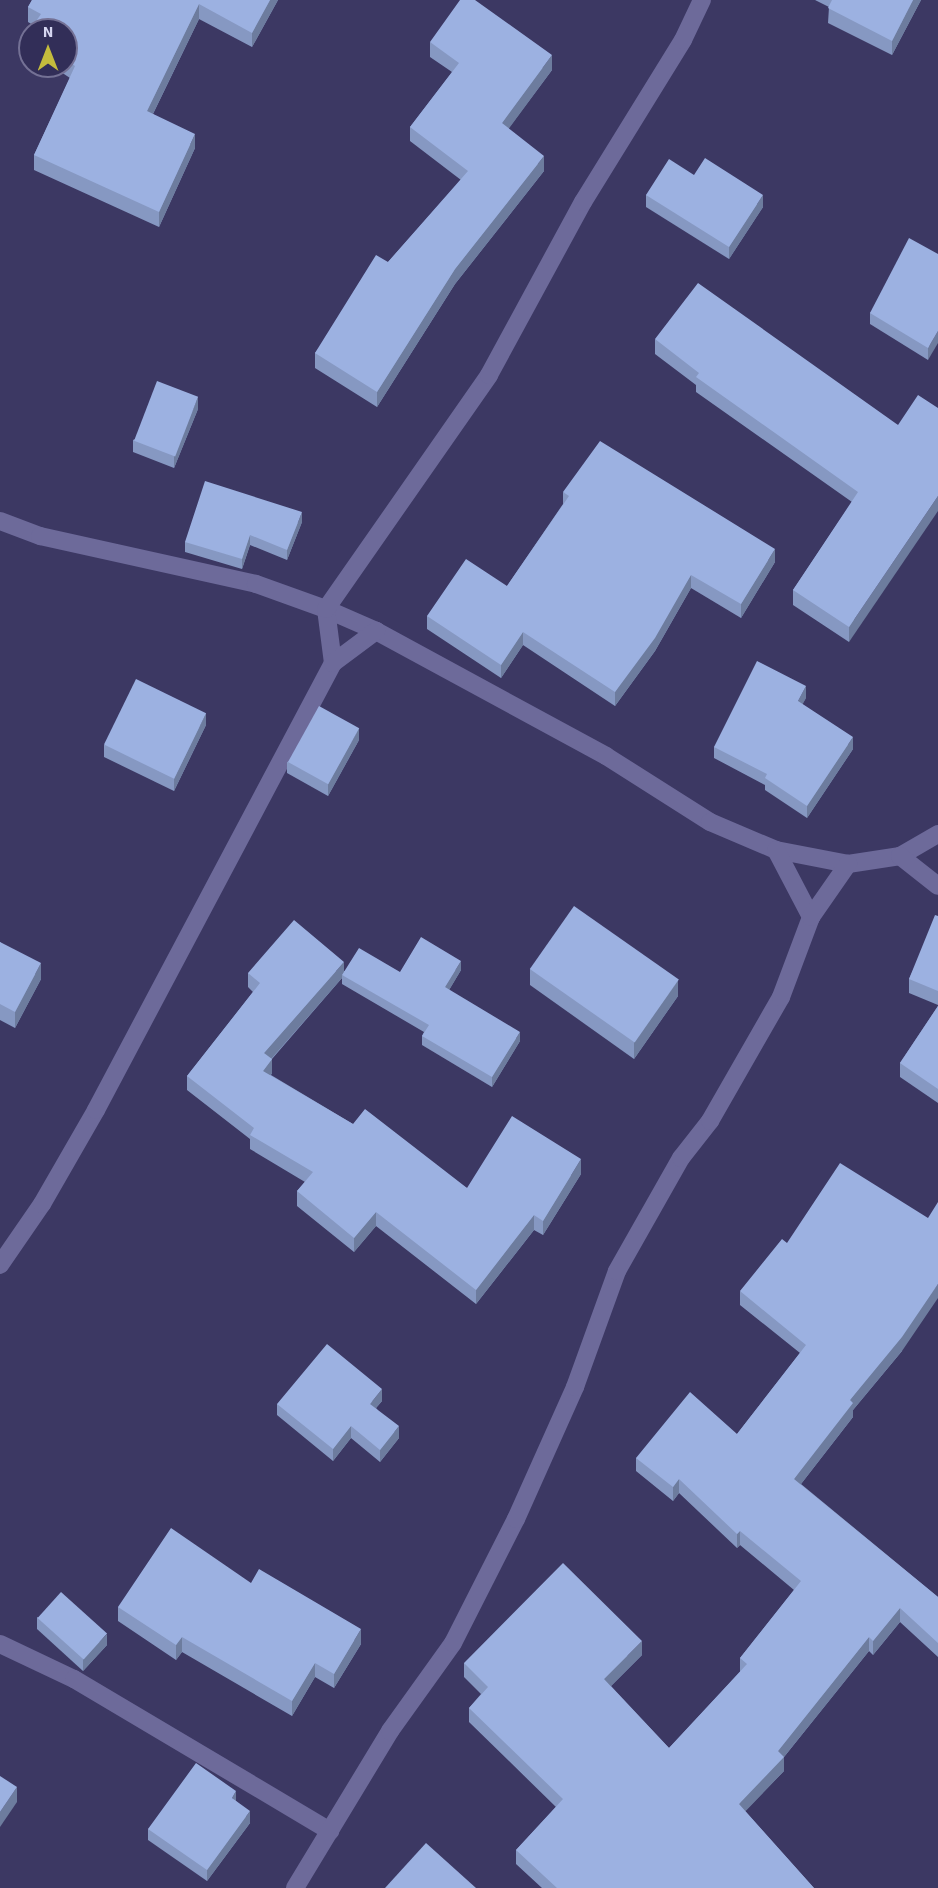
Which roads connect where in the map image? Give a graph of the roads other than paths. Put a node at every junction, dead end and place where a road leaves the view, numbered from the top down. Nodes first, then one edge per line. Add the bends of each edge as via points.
1 (702, 0) edge
2 (0, 521) edge
3 (326, 609) junction
4 (376, 631) junction
5 (333, 663) junction
6 (938, 834) edge
7 (776, 850) junction
8 (900, 856) junction
9 (848, 864) junction
10 (938, 886) edge
11 (811, 917) junction
12 (0, 1264) edge
13 (0, 1644) edge
14 (330, 1831) junction
15 (295, 1888) edge

1 - 3 street via 683,40 584,202 489,375
2 - 3 street via 40,536 256,585
3 - 4 street
3 - 5 street
4 - 5 street
4 - 7 street via 606,756 710,822
5 - 12 street via 96,1110 42,1204
6 - 8 street
7 - 9 street
7 - 11 street
8 - 9 street
8 - 10 street
9 - 11 street
11 - 14 street via 782,997 710,1121 675,1167 616,1271 575,1387 516,1519 453,1643 390,1731
13 - 14 street via 74,1679
14 - 15 street

